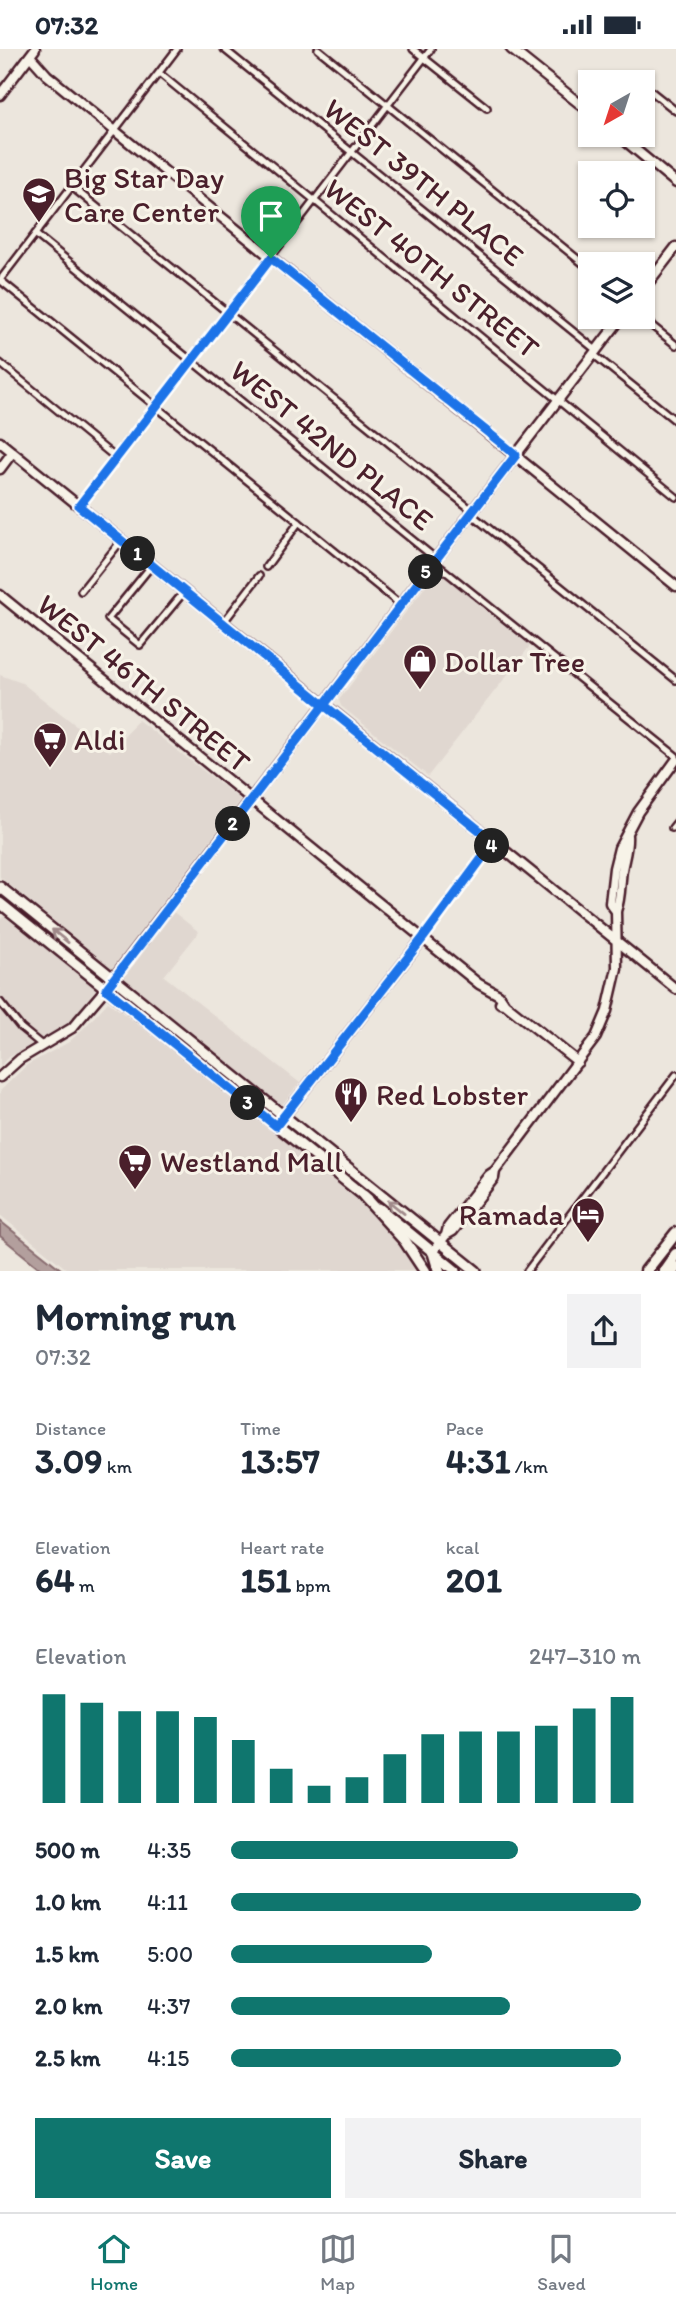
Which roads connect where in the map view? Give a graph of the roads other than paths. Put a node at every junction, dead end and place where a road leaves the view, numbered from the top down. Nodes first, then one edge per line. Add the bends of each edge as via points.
1 (177, 49) edge
2 (223, 49) edge
3 (318, 49) edge
4 (413, 49) edge
5 (431, 49) edge
6 (511, 49) edge
7 (31, 51) edge
8 (424, 58) junction
9 (159, 73) junction
10 (655, 94) edge
11 (0, 95) edge
12 (578, 102) edge
13 (388, 106) junction
14 (488, 108) dead end
15 (676, 111) edge
16 (114, 130) junction
17 (632, 147) edge
18 (352, 153) junction
19 (676, 183) edge
20 (72, 187) junction
21 (315, 201) junction
22 (35, 234) junction
23 (676, 247) edge
24 (271, 258) junction
25 (578, 259) edge
26 (655, 274) edge
27 (0, 280) edge
28 (228, 313) junction
29 (655, 328) edge
30 (613, 329) edge
31 (676, 345) edge
32 (595, 352) junction
33 (192, 361) junction
34 (0, 363) edge
35 (558, 401) junction
36 (155, 407) junction
37 (676, 421) edge
38 (0, 442) edge
39 (12, 453) junction
40 (516, 455) junction
41 (116, 458) junction
42 (0, 469) edge
43 (676, 497) edge
44 (79, 506) junction
45 (472, 512) junction
46 (299, 522) junction
47 (121, 541) junction
48 (435, 560) junction
49 (152, 565) junction
50 (266, 566) dead end
51 (259, 576) dead end
52 (676, 586) edge
53 (81, 591) dead end
54 (184, 592) junction
55 (0, 596) edge
56 (401, 605) junction
57 (223, 623) junction
58 (676, 680) edge
59 (324, 705) junction
60 (676, 758) edge
61 (252, 799) junction
62 (494, 842) junction
63 (0, 887) edge
64 (0, 903) edge
65 (423, 938) junction
66 (616, 941) junction
67 (114, 979) junction
68 (106, 989) junction
69 (676, 989) edge
70 (0, 1002) edge
71 (172, 1042) junction
72 (43, 1046) junction
73 (214, 1060) junction
74 (578, 1062) junction
75 (676, 1075) edge
76 (0, 1077) edge
77 (284, 1116) junction
78 (276, 1126) junction
79 (364, 1196) junction
80 (676, 1233) edge
81 (443, 1238) junction
82 (433, 1251) junction
83 (676, 1254) edge
84 (455, 1270) edge
85 (425, 1271) edge
86 (439, 1271) edge
87 (476, 1271) edge
88 (527, 1271) edge
89 (646, 1271) edge
90 (664, 1271) edge

1 - 9 street
2 - 18 street, WEST 39TH PLACE
3 - 13 street
4 - 8 street
5 - 8 street
6 - 12 street
7 - 11 street
7 - 16 street via 47,75
8 - 13 street
8 - 14 street
9 - 16 street
9 - 21 street, WEST 40TH STREET
10 - 15 street
13 - 18 street
13 - 25 street
16 - 20 street
16 - 24 street
17 - 19 street
18 - 21 street
18 - 32 street, WEST 39TH PLACE
20 - 22 street
20 - 28 street
21 - 24 street
21 - 35 street, WEST 40TH STREET
22 - 27 street
22 - 33 street, WEST 42ND PLACE
23 - 26 street
24 - 28 street
24 - 40 street
27 - 36 street
28 - 33 street
28 - 45 street
29 - 31 street
30 - 32 street
32 - 35 street
32 - 37 street, WEST 39TH PLACE
33 - 36 street
33 - 48 street, WEST 42ND PLACE
34 - 41 street
35 - 40 street
35 - 43 street, WEST 40TH STREET
36 - 41 street
36 - 46 street
38 - 39 street
39 - 42 street
39 - 44 street
40 - 45 street
40 - 52 street
41 - 44 street
44 - 47 street
45 - 48 street
45 - 58 street
46 - 50 street
46 - 56 street
47 - 49 street
47 - 53 street
48 - 56 street
48 - 60 street, WEST 42ND PLACE
49 - 54 street
49 - 54 street via 108,619 141,645
51 - 57 street
54 - 57 street
55 - 61 street, WEST 46TH STREET
56 - 59 street
57 - 59 street
59 - 61 street
59 - 62 street
60 - 66 street via 627,835
61 - 65 street, WEST 46TH STREET
61 - 67 street
62 - 65 street
62 - 66 street
67 -> 63 main road
64 - 68 main road
65 - 74 street, WEST 46TH STREET
65 - 77 street
66 - 69 street
66 - 74 street via 617,968 607,1011
67 - 68 street
67 - 73 main road
68 - 71 main road
68 - 72 street via 72,1028
70 - 72 street
71 - 73 main road via 182,1043 204,1062
71 - 78 main road
72 - 76 street
73 - 77 main road
74 - 81 street
75 - 88 street
77 - 78 street
81 -> 77 main road
78 - 79 main road
79 - 82 main road
79 - 85 highway
80 - 89 highway
81 - 82 street
81 - 87 main road
82 - 84 main road
82 - 86 highway
83 - 90 highway

